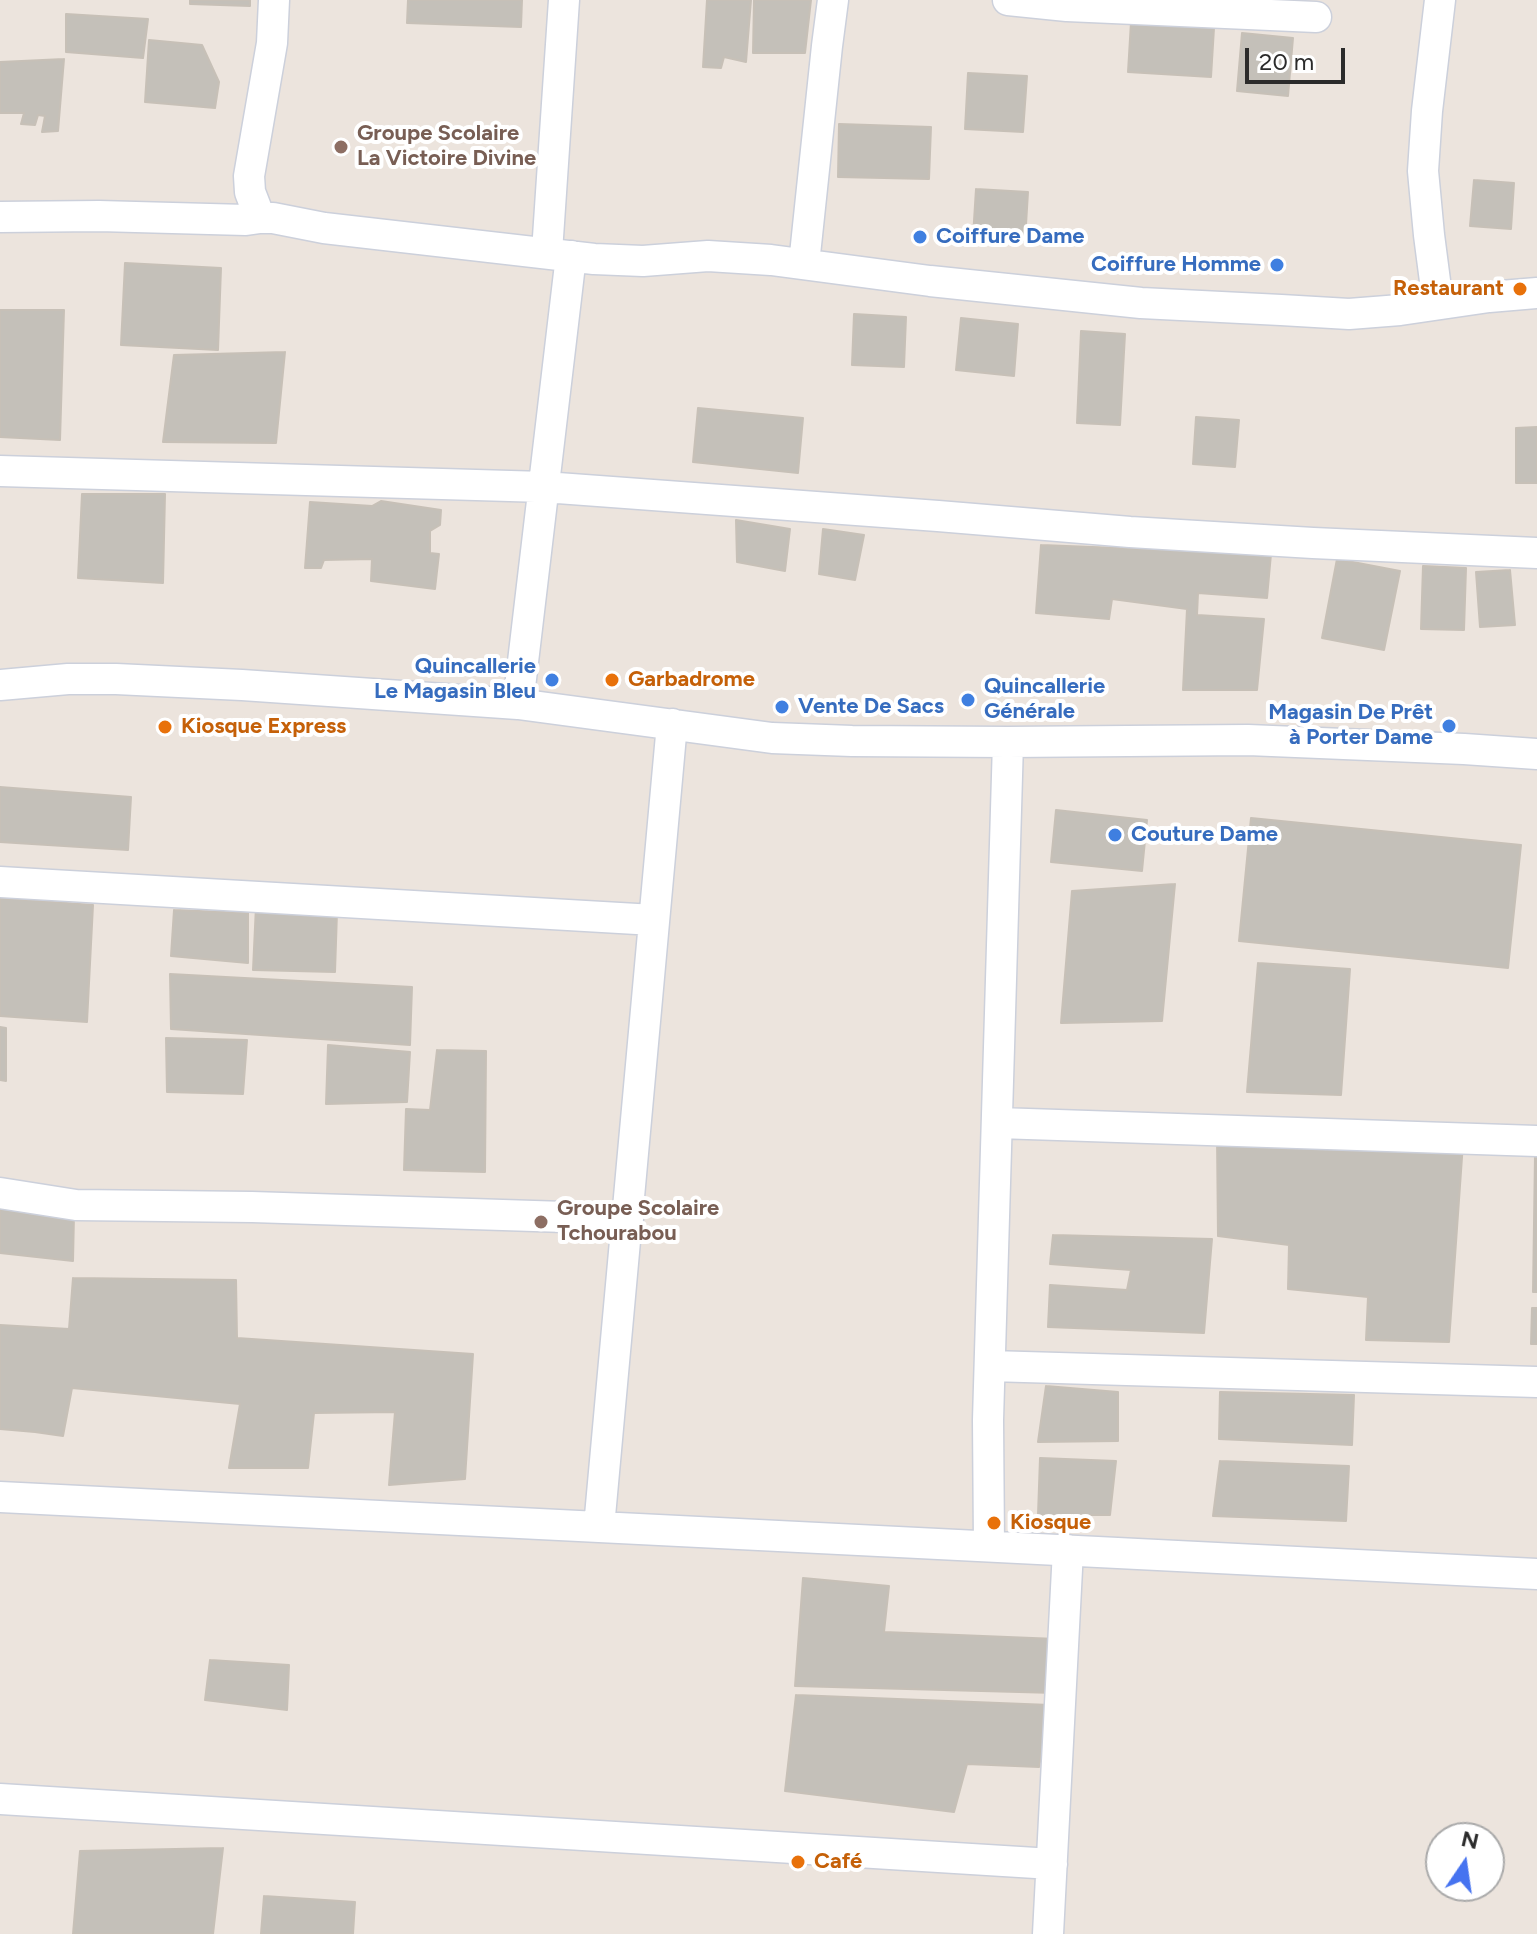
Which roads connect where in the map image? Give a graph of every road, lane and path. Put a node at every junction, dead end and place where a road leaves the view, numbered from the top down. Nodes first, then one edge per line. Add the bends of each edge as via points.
1 (274, 0) edge
2 (564, 0) edge
3 (833, 0) edge
4 (1008, 0) edge
5 (1440, 0) edge
6 (1316, 17) dead end
7 (0, 217) edge
8 (260, 218) junction
9 (559, 254) junction
10 (804, 264) junction
11 (1537, 293) edge
12 (1438, 304) junction
13 (0, 471) edge
14 (544, 487) junction
15 (1537, 553) edge
16 (0, 685) edge
17 (518, 704) junction
18 (672, 724) junction
19 (1008, 742) junction
20 (1537, 754) edge
21 (0, 882) edge
22 (654, 920) junction
23 (998, 1123) junction
24 (1537, 1141) edge
25 (0, 1193) edge
26 (628, 1219) junction
27 (990, 1366) junction
28 (1537, 1382) edge
29 (0, 1497) edge
30 (599, 1527) junction
31 (989, 1546) junction
32 (1068, 1550) junction
33 (1537, 1574) edge
34 (0, 1799) edge
35 (1052, 1864) junction
36 (1048, 1934) edge

1 - 8 street via 272,43 249,176
2 - 9 street
3 - 10 street
4 - 6 street
5 - 12 street via 1423,171
7 - 8 street
8 - 9 street
9 - 10 street via 643,261 708,256
9 - 14 street
10 - 12 street via 1141,303 1349,314
11 - 12 street
13 - 14 street
14 - 15 street via 1130,532
14 - 17 street
16 - 17 street via 116,679
17 - 18 street
18 - 19 street via 772,738
18 - 22 street
19 - 20 street via 1248,740
19 - 23 street
21 - 22 street
22 - 26 street
23 - 24 street
23 - 27 street
25 - 26 street via 76,1205
26 - 30 street
27 - 28 street
27 - 31 street
29 - 30 street
30 - 31 street
31 - 32 street
32 - 33 street
32 - 35 street
34 - 35 street
35 - 36 street

